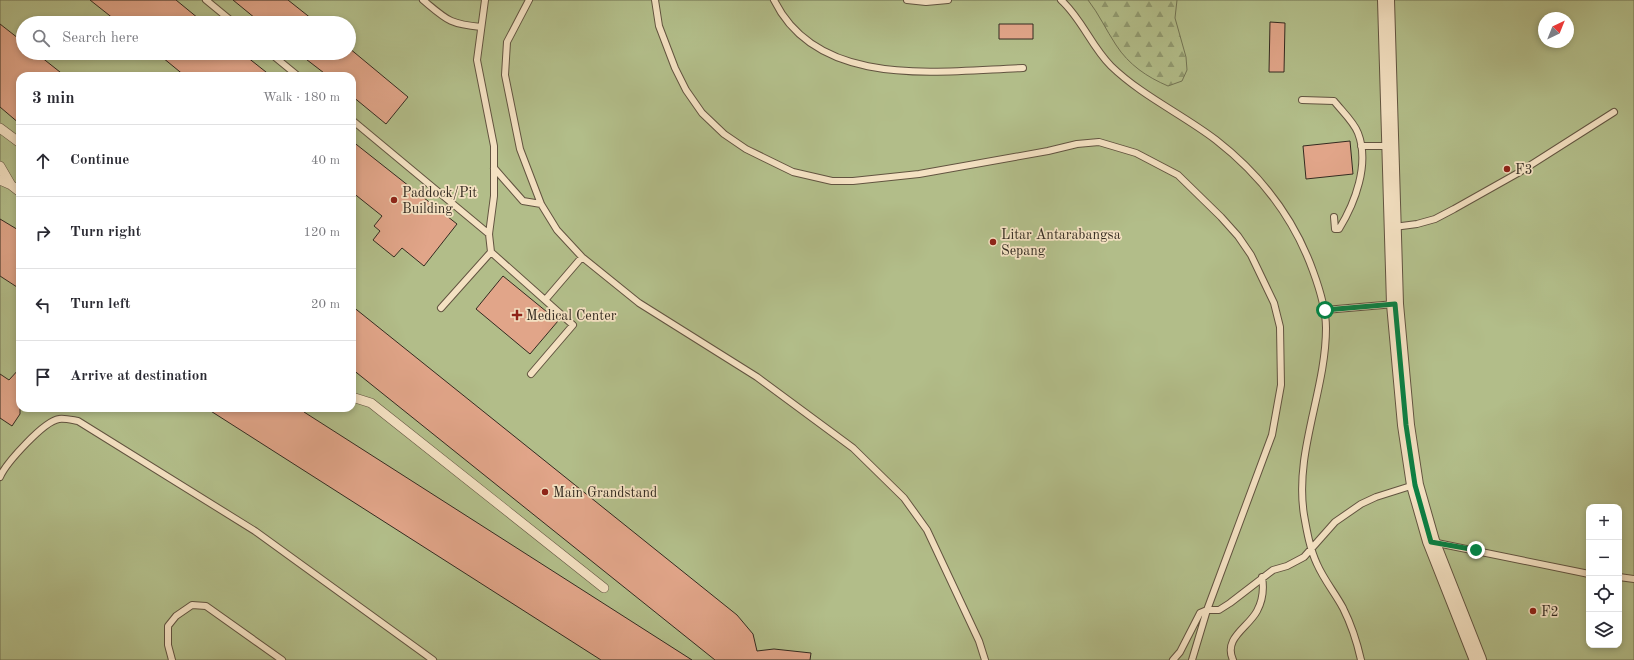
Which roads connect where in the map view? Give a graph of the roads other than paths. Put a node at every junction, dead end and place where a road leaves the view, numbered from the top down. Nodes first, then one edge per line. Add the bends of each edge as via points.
1 (206, 0) edge
2 (423, 0) edge
3 (485, 0) edge
4 (529, 0) edge
5 (654, 0) edge
6 (774, 0) edge
7 (907, 0) edge
8 (948, 0) edge
9 (1061, 0) edge
10 (1386, 0) edge
11 (225, 16) edge
12 (481, 27) junction
13 (279, 60) edge
14 (1023, 68) dead end
15 (293, 72) edge
16 (1302, 100) dead end
17 (1614, 112) dead end
18 (356, 123) edge
19 (0, 128) edge
20 (16, 140) edge
21 (1361, 146) junction
22 (1389, 146) junction
23 (0, 166) edge
24 (494, 168) junction
25 (0, 180) edge
26 (11, 185) junction
27 (16, 189) edge
28 (541, 204) junction
29 (1334, 217) dead end
30 (1392, 227) junction
31 (489, 234) junction
32 (491, 252) junction
33 (582, 257) junction
34 (546, 299) junction
35 (1395, 304) junction
36 (441, 308) dead end
37 (1325, 310) junction
38 (531, 374) dead end
39 (356, 398) edge
40 (0, 477) edge
41 (1415, 485) junction
42 (1431, 542) junction
43 (1311, 550) junction
44 (1586, 573) edge
45 (1262, 577) junction
46 (1622, 577) edge
47 (1634, 579) edge
48 (604, 588) dead end
49 (1207, 610) junction
50 (172, 660) edge
51 (282, 660) edge
52 (433, 660) edge
53 (985, 660) edge
54 (1173, 660) edge
55 (1192, 660) edge
56 (1233, 660) edge
57 (1361, 660) edge
58 (1478, 660) edge

1 - 11 lane
2 - 12 lane via 448,21
3 - 12 lane
4 - 28 lane via 507,42 505,75 520,149
5 - 49 lane via 659,26 675,68 702,113 746,150 793,172 832,181 853,181 919,174 1099,142 1136,153 1178,175 1221,217 1251,255 1274,303 1280,327 1281,385 1272,436
6 - 14 lane via 781,15 796,32 826,54 840,60 923,72
7 - 8 lane
9 - 37 lane via 1076,16 1095,47 1111,66 1150,97 1215,139 1270,192 1293,226 1307,253
10 - 22 street
12 - 24 lane via 477,60 494,146
13 - 15 lane
16 - 21 lane via 1334,100 1358,132
17 - 30 lane via 1454,209 1417,224
18 - 31 lane
19 - 20 street
21 - 22 lane
21 - 29 lane via 1362,168 1357,188 1338,229 1335,229
22 - 30 street
23 - 26 street
24 - 28 lane via 523,201
24 - 31 lane via 494,196
25 - 26 street
26 - 27 street
28 - 33 lane via 557,230
30 - 35 street
31 - 32 lane
32 - 34 lane
32 - 36 lane
33 - 34 lane
33 - 53 lane via 639,303 757,377 853,448 899,493 927,530 979,641
34 - 38 lane via 573,325
35 - 37 lane
35 - 41 street via 1406,425
37 - 43 lane via 1324,362 1303,470 1304,513
39 - 48 street via 371,403
40 - 52 lane via 4,468 37,433 58,419 78,421 255,531
41 - 42 street
41 - 43 lane via 1361,504 1335,522
42 - 44 lane
42 - 58 street
43 - 45 lane via 1304,557
43 - 57 lane via 1349,623
45 - 49 lane via 1219,610
45 - 56 lane via 1264,588 1257,611 1230,645
46 - 47 lane
49 - 54 lane via 1200,613 1184,646
49 - 55 lane
50 - 51 lane via 168,645 168,626 176,616 192,605 206,606

